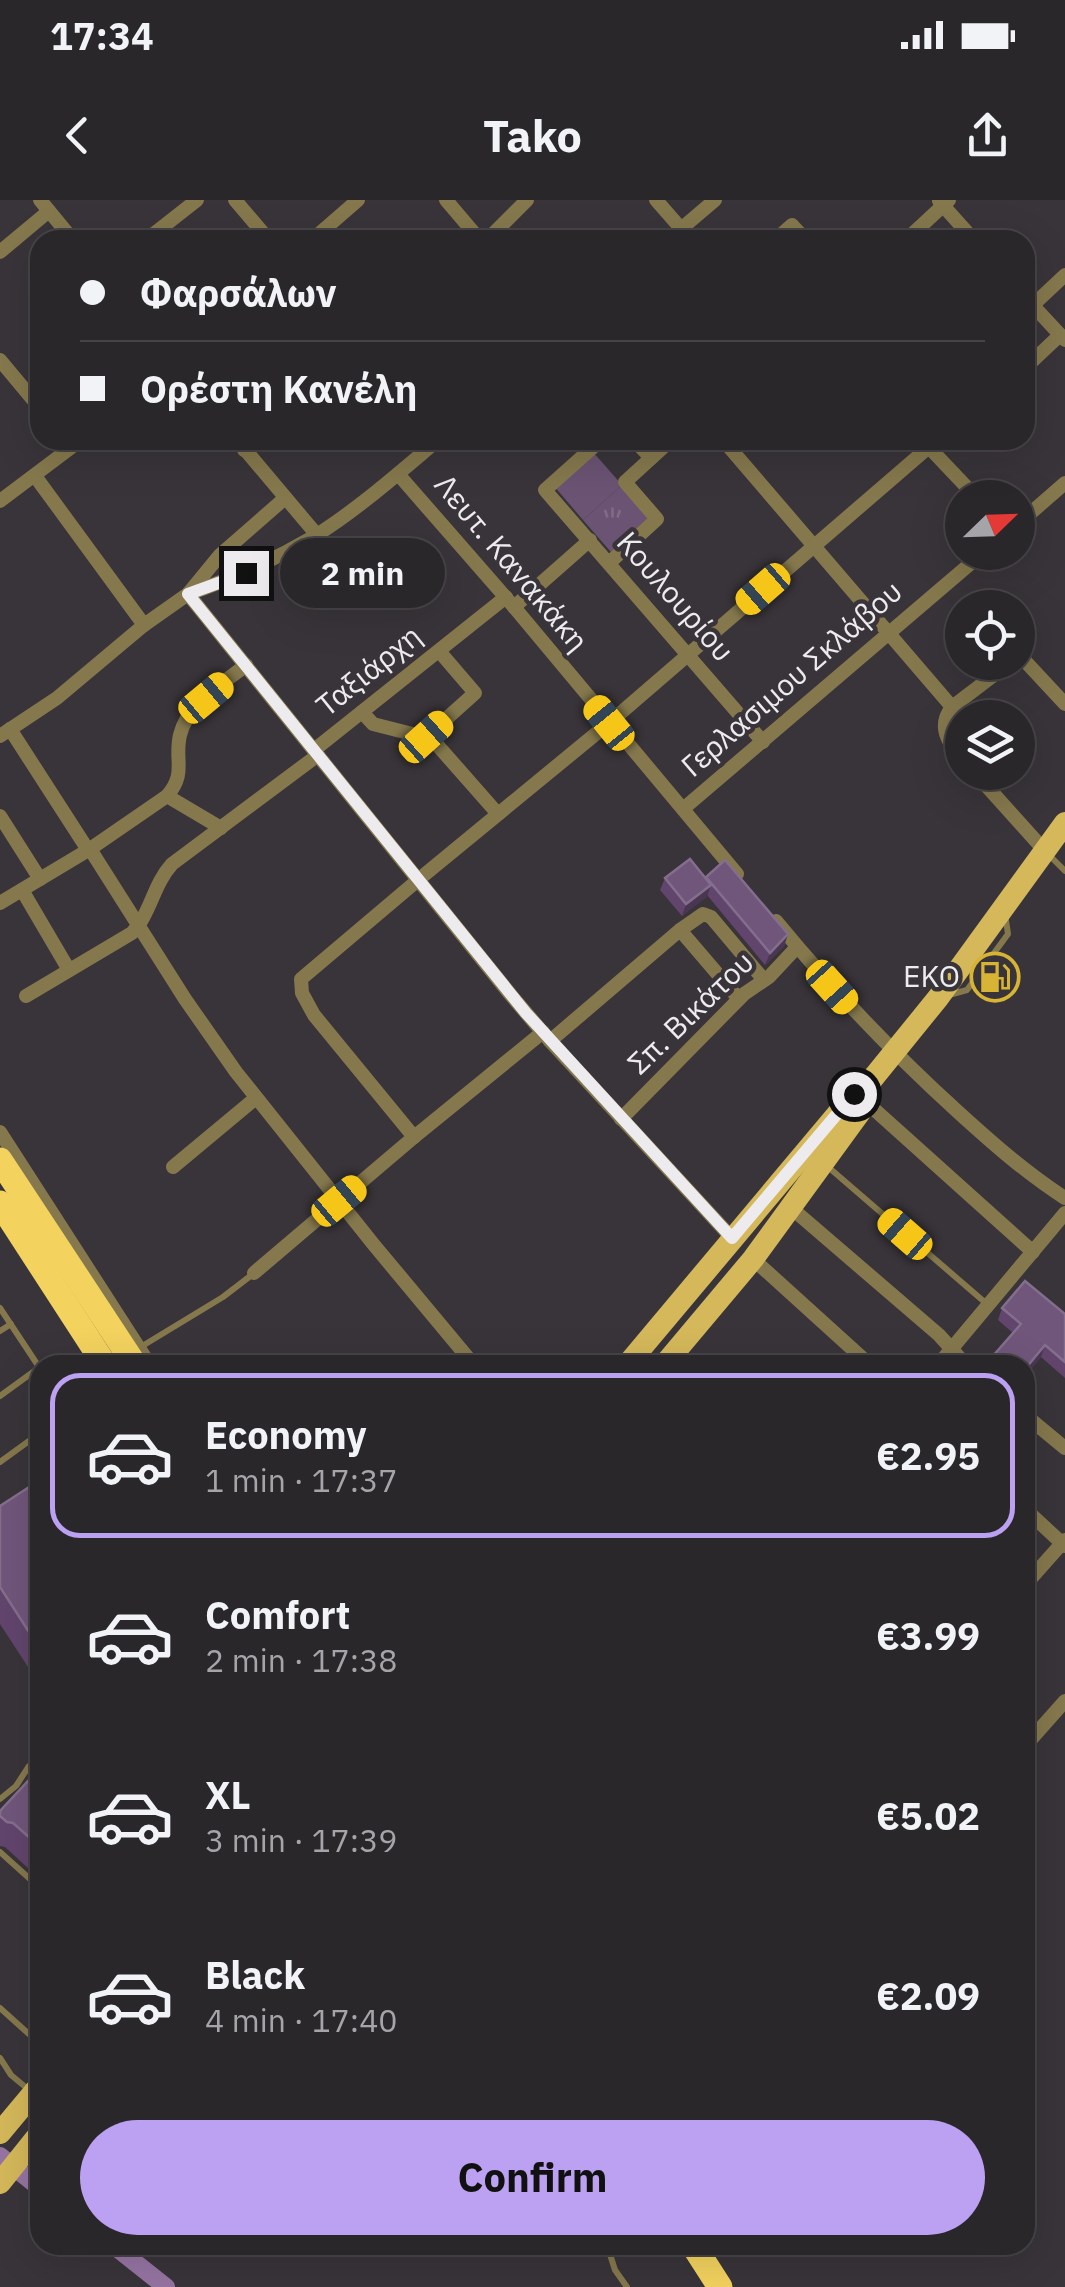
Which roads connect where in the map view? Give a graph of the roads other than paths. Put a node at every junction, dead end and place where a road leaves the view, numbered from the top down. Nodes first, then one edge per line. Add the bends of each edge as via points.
1 (197, 200) edge
2 (235, 200) edge
3 (358, 200) edge
4 (446, 200) edge
5 (527, 200) edge
6 (656, 200) edge
7 (715, 200) edge
8 (943, 202) edge
9 (45, 206) edge
10 (65, 230) edge
11 (159, 230) edge
12 (260, 230) edge
13 (324, 230) edge
14 (472, 230) edge
15 (498, 230) edge
16 (682, 230) edge
17 (689, 230) edge
18 (916, 230) edge
19 (966, 230) edge
20 (0, 252) edge
21 (1065, 275) edge
22 (1035, 297) edge
23 (1035, 307) edge
24 (1063, 337) edge
25 (0, 360) edge
26 (1035, 360) edge
27 (30, 396) edge
28 (64, 450) edge
29 (251, 450) edge
30 (426, 450) edge
31 (590, 450) edge
32 (643, 450) edge
33 (660, 450) edge
34 (731, 450) edge
35 (921, 450) edge
36 (937, 450) edge
37 (651, 458) junction
38 (398, 474) junction
39 (35, 476) junction
40 (962, 480) edge
41 (1065, 483) edge
42 (284, 498) junction
43 (0, 501) edge
44 (1035, 509) edge
45 (317, 535) junction
46 (590, 540) junction
47 (814, 545) junction
48 (610, 563) junction
49 (963, 570) edge
50 (188, 594) junction
51 (510, 602) junction
52 (144, 625) junction
53 (889, 632) junction
54 (439, 650) junction
55 (688, 655) junction
56 (246, 665) junction
57 (1035, 671) edge
58 (987, 680) edge
59 (946, 700) edge
60 (961, 700) edge
61 (1065, 704) edge
62 (362, 712) junction
63 (609, 723) junction
64 (5, 732) edge
65 (426, 737) junction
66 (763, 742) junction
67 (316, 753) junction
68 (990, 790) edge
69 (167, 796) junction
70 (683, 809) junction
71 (498, 814) junction
72 (0, 816) edge
73 (1065, 822) edge
74 (221, 828) junction
75 (89, 849) junction
76 (1045, 851) junction
77 (1065, 871) edge
78 (40, 879) junction
79 (418, 880) junction
80 (746, 886) edge
81 (22, 890) junction
82 (0, 903) edge
83 (772, 916) edge
84 (138, 926) junction
85 (680, 930) junction
86 (797, 947) junction
87 (69, 970) junction
88 (764, 980) junction
89 (26, 996) dead end
90 (739, 999) junction
91 (546, 1037) junction
92 (894, 1053) junction
93 (867, 1092) junction
94 (256, 1098) junction
95 (621, 1119) junction
96 (0, 1132) edge
97 (414, 1137) junction
98 (0, 1160) edge
99 (822, 1162) junction
100 (173, 1166) dead end
101 (1065, 1198) edge
102 (339, 1201) junction
103 (0, 1203) edge
104 (790, 1206) junction
105 (1065, 1213) edge
106 (732, 1238) junction
107 (1033, 1252) junction
108 (753, 1258) junction
109 (254, 1273) joint
110 (1014, 1274) junction
111 (1027, 1285) edge
112 (989, 1306) junction
113 (0, 1308) edge
114 (10, 1324) junction
115 (0, 1331) edge
116 (952, 1350) junction
117 (33, 1355) edge
118 (99, 1355) edge
119 (136, 1355) edge
120 (136, 1355) edge
121 (138, 1355) edge
122 (466, 1355) edge
123 (636, 1355) edge
124 (672, 1355) edge
125 (859, 1355) edge
126 (947, 1355) edge
127 (957, 1355) edge
128 (30, 1375) edge
129 (0, 1396) edge
130 (1035, 1423) edge
131 (30, 1440) edge
132 (1065, 1448) edge
133 (0, 1462) edge
134 (1035, 1518) edge
135 (1064, 1543) edge
136 (1035, 1575) edge
137 (1065, 1701) edge
138 (1035, 1735) edge
139 (30, 1765) edge
140 (0, 1799) edge
141 (0, 1852) edge
142 (30, 1879) edge
143 (0, 2008) edge
144 (30, 2035) edge
145 (0, 2058) edge
146 (30, 2086) edge
147 (30, 2095) edge
148 (4, 2123) edge
149 (30, 2145) edge
150 (1, 2182) edge
151 (610, 2255) edge
152 (699, 2255) edge
153 (627, 2287) edge
154 (720, 2287) edge

1 - 11 street
2 - 12 street
3 - 13 street
4 - 14 street
5 - 15 street
6 - 16 street
7 - 17 street
8 - 18 street
8 - 19 street
9 - 10 street
9 - 20 street
21 - 22 street
23 - 24 street
24 - 26 street
25 - 27 street
28 - 39 street
29 - 42 street
30 - 38 street
31 - 46 street, Κουλουρίου via 545,490
32 - 37 street
33 - 37 street
34 - 47 street
35 - 47 street
36 - 40 street
37 - 48 street via 625,482 657,518
38 - 45 street
38 - 51 street, Λευτ. Κανακάκη
39 - 43 street
39 - 52 street
41 - 44 street
42 - 45 street
42 - 50 street
45 - 50 street via 246,573
46 - 48 street, Κουλουρίου
46 - 51 street, Ταξιάρχη
47 - 53 street
47 - 55 street
48 - 55 street, Κουλουρίου
49 - 53 street, Γερλασιμου Σκλάβου
50 - 52 street
50 - 56 street
51 - 54 street, Ταξιάρχη
51 - 63 street, Λευτ. Κανακάκη
52 - 64 street
53 - 59 street
53 - 66 street, Γερλασιμου Σκλάβου
54 - 62 street, Ταξιάρχη
54 - 65 street via 475,693
55 - 63 street
55 - 66 street, Κουλουρίου
56 - 67 street
56 - 69 street via 187,718 179,776
57 - 61 street
58 - 60 street
62 - 65 street via 372,724
62 - 67 street, Ταξιάρχη
63 - 70 street, Λευτ. Κανακάκη
63 - 71 street
64 - 75 street
65 - 71 street
66 - 70 street, Γερλασιμου Σκλάβου
67 - 74 street, Ταξιάρχη
67 - 79 street
68 - 76 street
69 - 74 street
69 - 75 street
70 - 80 street, Λευτ. Κανακάκη
71 - 79 street
72 - 78 street
73 - 76 main road
74 - 84 street, Ταξιάρχη via 164,873
75 - 78 street
75 - 84 street
76 - 77 lane
76 - 92 main road
78 - 81 street
79 - 91 street
79 - 97 street via 301,980 314,1015
81 - 82 street
81 - 87 street
83 - 86 street
84 - 87 street
84 - 94 street
85 - 88 street via 703,914 710,917
85 - 90 street
85 - 91 street
86 - 88 street, Σπ. Βικάτου
86 - 92 street
87 - 89 street
88 - 90 street, Σπ. Βικάτου
90 - 95 street, Σπ. Βικάτου
91 - 95 street
91 - 97 street
92 - 93 main road
92 - 101 street via 1001,1152
93 - 99 main road
93 - 106 main road via 850,1099
93 - 107 street
94 - 100 street
94 - 102 street
95 - 106 street
96 - 119 street
97 - 102 street
98 - 120 highway
99 - 104 main road
99 - 112 lane
102 - 109 street
102 - 122 street
103 - 118 highway
104 - 108 main road
104 - 116 street
105 - 107 street
106 - 123 main road
107 - 110 street
108 - 124 main road
108 - 125 street
109 - 121 lane
110 - 111 street
110 - 112 street
112 - 116 street
113 - 114 lane
114 - 115 lane
114 - 117 lane
116 - 126 street
116 - 127 street
128 - 129 lane
130 - 132 street
131 - 133 lane
134 - 135 street
135 - 136 street
137 - 138 street
139 - 140 lane
141 - 142 lane
143 - 144 lane
145 - 146 lane via 11,2075
147 - 148 main road
149 - 150 main road
151 - 153 lane
152 - 154 highway

